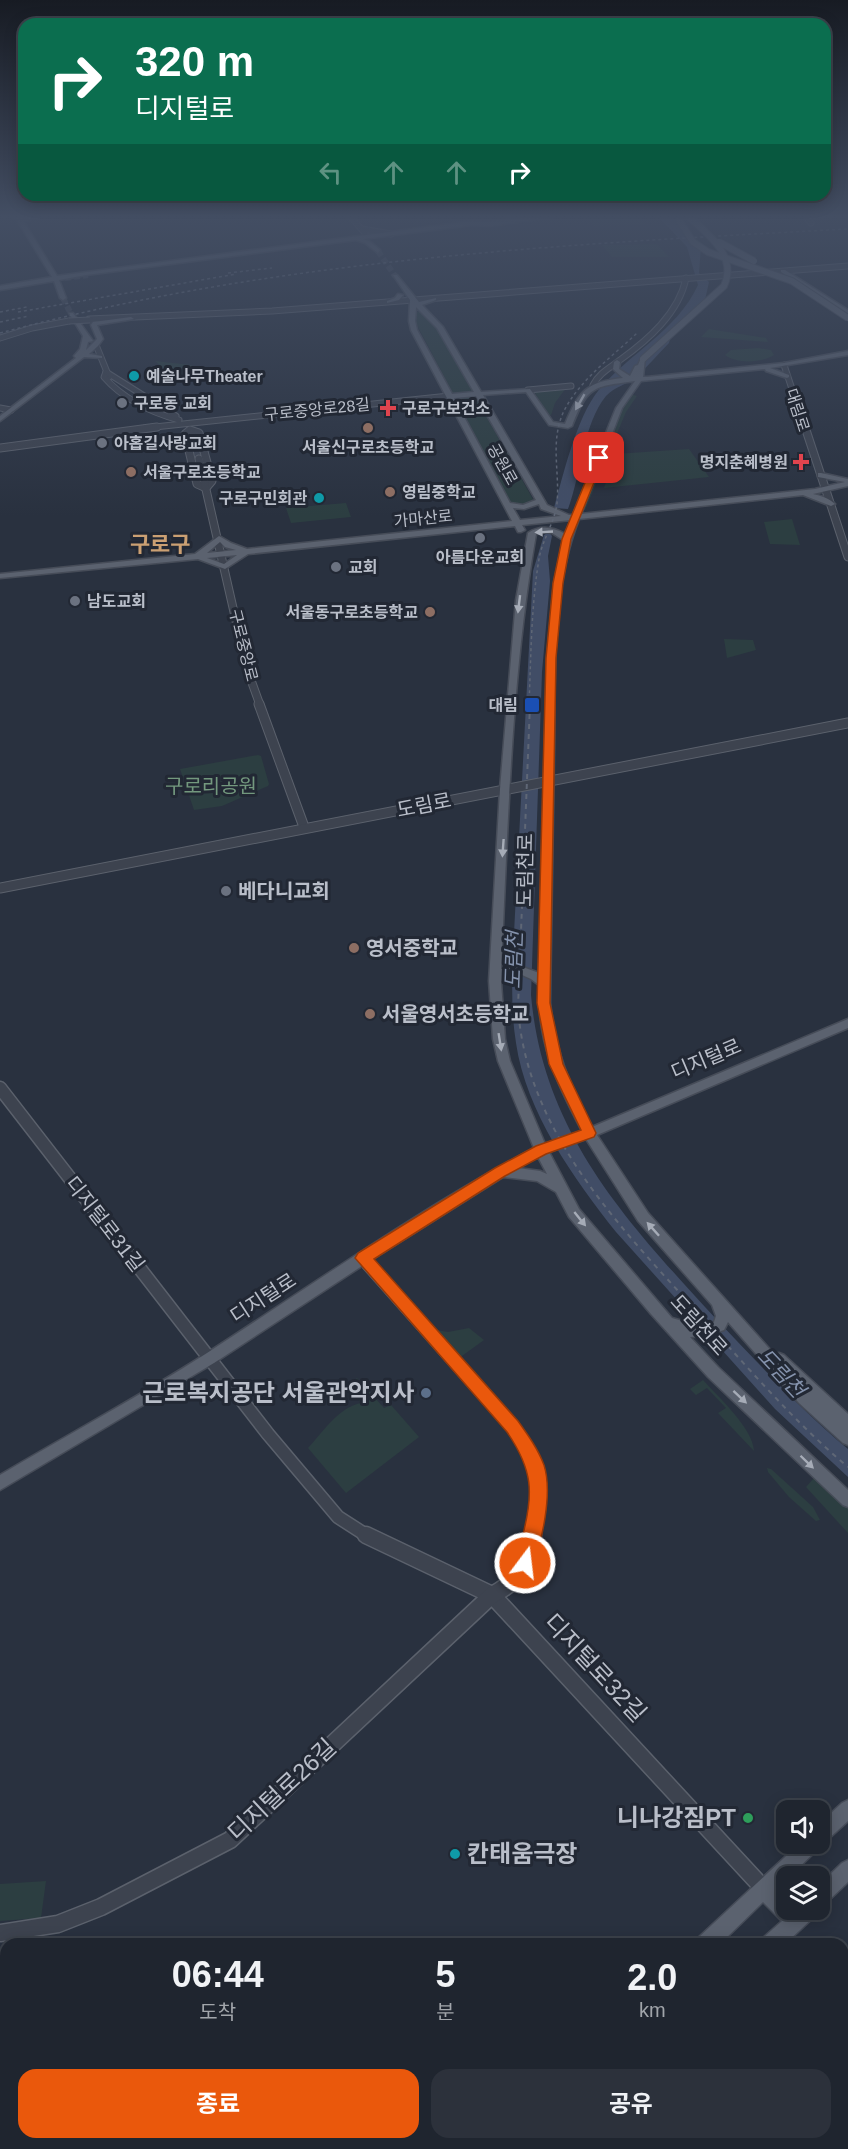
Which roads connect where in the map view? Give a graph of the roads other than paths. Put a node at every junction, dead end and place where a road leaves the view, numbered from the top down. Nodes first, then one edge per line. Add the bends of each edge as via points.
1 (182, 315) edge
2 (414, 315) edge
3 (430, 315) edge
4 (669, 315) edge
5 (692, 315) edge
6 (140, 318) junction
7 (69, 319) junction
8 (131, 319) junction
9 (84, 320) junction
10 (86, 336) junction
11 (0, 337) edge
12 (96, 345) junction
13 (848, 353) edge
14 (82, 354) junction
15 (100, 357) junction
16 (799, 363) junction
17 (616, 366) junction
18 (784, 366) junction
19 (758, 368) junction
20 (639, 369) junction
21 (106, 372) junction
22 (649, 377) junction
23 (788, 378) junction
24 (635, 379) junction
25 (472, 383) junction
26 (595, 384) junction
27 (444, 386) junction
28 (571, 386) dead end
29 (528, 390) junction
30 (633, 390) junction
31 (511, 392) junction
32 (493, 393) junction
33 (479, 394) junction
34 (449, 396) junction
35 (533, 399) junction
36 (142, 400) junction
37 (484, 403) junction
38 (454, 406) junction
39 (4, 410) edge
40 (167, 417) junction
41 (0, 419) edge
42 (208, 421) junction
43 (200, 422) junction
44 (185, 424) junction
45 (153, 427) junction
46 (0, 448) edge
47 (198, 455) junction
48 (821, 474) junction
49 (848, 482) edge
50 (826, 489) junction
51 (799, 493) junction
52 (540, 501) junction
53 (831, 504) junction
54 (510, 508) junction
55 (576, 517) junction
56 (518, 523) junction
57 (495, 525) junction
58 (523, 532) junction
59 (219, 538) junction
60 (567, 539) junction
61 (529, 546) junction
62 (251, 551) junction
63 (222, 554) junction
64 (195, 557) junction
65 (848, 557) edge
66 (225, 567) junction
67 (0, 576) edge
68 (848, 723) edge
69 (545, 781) junction
70 (507, 789) junction
71 (304, 828) junction
72 (0, 888) edge
73 (497, 978) junction
74 (542, 982) junction
75 (848, 1023) edge
76 (0, 1089) edge
77 (585, 1134) junction
78 (545, 1149) junction
79 (500, 1172) junction
80 (559, 1188) junction
81 (677, 1255) junction
82 (363, 1258) junction
83 (719, 1302) junction
84 (667, 1321) junction
85 (209, 1359) junction
86 (848, 1424) edge
87 (848, 1438) edge
88 (0, 1483) edge
89 (848, 1500) edge
90 (492, 1595) junction
91 (848, 1809) edge
92 (830, 1826) edge
93 (800, 1854) edge
94 (848, 1869) edge
95 (830, 1887) edge
96 (763, 1888) junction
97 (776, 1897) edge
98 (795, 1920) edge
99 (0, 1933) edge
100 (712, 1938) edge
101 (777, 1938) edge

1 - 6 street
2 - 27 main road, 공원로 via 414,330
3 - 25 main road, 공원로
4 - 17 street
5 - 20 main road, 도림천로, bridge via 643,359
6 - 8 street
6 - 9 street
7 - 9 main road, bridge
7 - 9 street, bridge
7 - 11 street
8 - 9 street
8 - 12 main road via 95,323 100,339
9 - 10 main road
9 - 12 main road
10 - 12 main road
10 - 14 main road
12 - 14 main road
12 - 15 street
13 - 16 main road
14 - 15 main road
14 - 39 main road
15 - 21 street
16 - 18 main road
16 - 23 main road
17 - 20 main road via 626,372
17 - 24 main road via 620,374
17 - 26 street via 594,380
18 - 19 main road
18 - 23 street, 대림로
19 - 22 main road
19 - 23 main road
20 - 22 main road
20 - 24 main road, 도림천로
21 - 36 street
21 - 36 street via 104,378 108,383
22 - 24 main road
23 - 48 street, 대림로
24 - 26 main road
24 - 30 main road, 도림천로
25 - 27 main road via 464,387
25 - 33 main road, 공원로
26 - 30 main road
26 -> 35 main road via 583,395 568,426 551,424
27 - 34 main road, 공원로
28 - 29 street
29 - 31 main road
29 - 35 main road
30 - 55 main road, 도림천로 via 619,408
31 - 32 main road
31 - 35 main road
32 - 33 main road
32 - 37 main road
33 - 34 main road
33 - 37 main road, 공원로
34 - 38 main road, 공원로
34 - 42 street, 구로중앙로28길
36 - 40 street
36 - 44 street
37 - 38 main road
37 - 52 main road, 공원로
38 - 54 main road, 공원로
39 - 41 main road
40 - 44 street
40 - 45 street
42 - 43 street, 구로중앙로28길
42 - 44 street
43 - 44 street, 구로중앙로28길
43 - 44 street via 195,428
44 - 45 street
44 - 47 street via 185,434
44 - 47 street via 199,433
45 - 46 street
47 - 59 street, 구로중앙로
48 - 49 main road
48 - 50 street, 대림로
49 - 50 main road, 가마산로
50 - 51 main road, 가마산로
50 - 53 street, 대림로
51 - 53 main road
51 - 55 main road, 가마산로
52 - 54 main road, 공원로
52 - 55 main road, 공원로 via 548,510
52 - 56 main road via 536,511
53 - 65 street, 대림로
54 - 56 main road, 공원로
54 - 57 main road via 505,520
55 - 56 main road, 가마산로
55 - 60 main road, 도림천로
56 - 57 main road, 가마산로
56 - 58 main road
57 - 58 main road
57 - 62 main road, 가마산로
58 - 61 main road
59 - 62 main road
59 - 63 street, 구로중앙로
59 - 64 main road
60 -> 61 main road via 555,531 540,530 532,533
60 - 69 main road, 도림천로 via 558,583 551,658
61 -> 70 main road, 도림천로 via 520,600
62 - 63 main road, 가마산로
62 - 66 main road
63 - 64 main road, 가마산로
63 - 66 street, 구로중앙로
64 - 66 main road
64 - 67 main road, 가마산로
66 - 71 street, 구로중앙로 via 247,669
68 - 69 street, 도림로
69 - 70 street, 도림로
69 - 74 main road, 도림천로
70 - 71 street, 도림로
70 -> 73 main road, 도림천로
71 - 72 street, 도림로
73 - 74 main road via 510,970 520,970 530,972
73 -> 78 main road, 도림천로 via 499,1039 504,1061
74 - 77 main road, 도림천로 via 556,1064
75 - 77 main road, 디지털로
76 - 85 street, 디지털로31길
77 - 78 main road, 디지털로
81 -> 77 main road, 도림천로 via 642,1217
78 - 79 main road, 디지털로
78 - 80 main road, 도림천로
79 - 80 main road via 540,1176
79 - 82 main road, 디지털로
80 -> 84 main road, 도림천로 via 581,1221
81 - 83 main road, 도림천로
81 - 86 main road
82 - 85 main road, 디지털로
82 - 90 street, 디지털로26길 via 513,1426 534,1460 538,1494 525,1563 514,1582
83 - 84 main road via 723,1316 719,1326 704,1333 686,1331
83 - 87 main road, 도림천로 via 804,1398
84 -> 89 main road, 도림천로 via 713,1372
85 - 88 main road, 디지털로
85 - 90 street, 디지털로32길 via 338,1517 362,1533
90 - 96 street, 디지털로32길
90 - 99 street, 디지털로26길 via 230,1840 101,1907 58,1924
91 - 92 main road
93 - 96 main road
94 - 95 main road
96 - 97 main road, 디지털로32길
96 - 100 main road
98 - 101 main road

